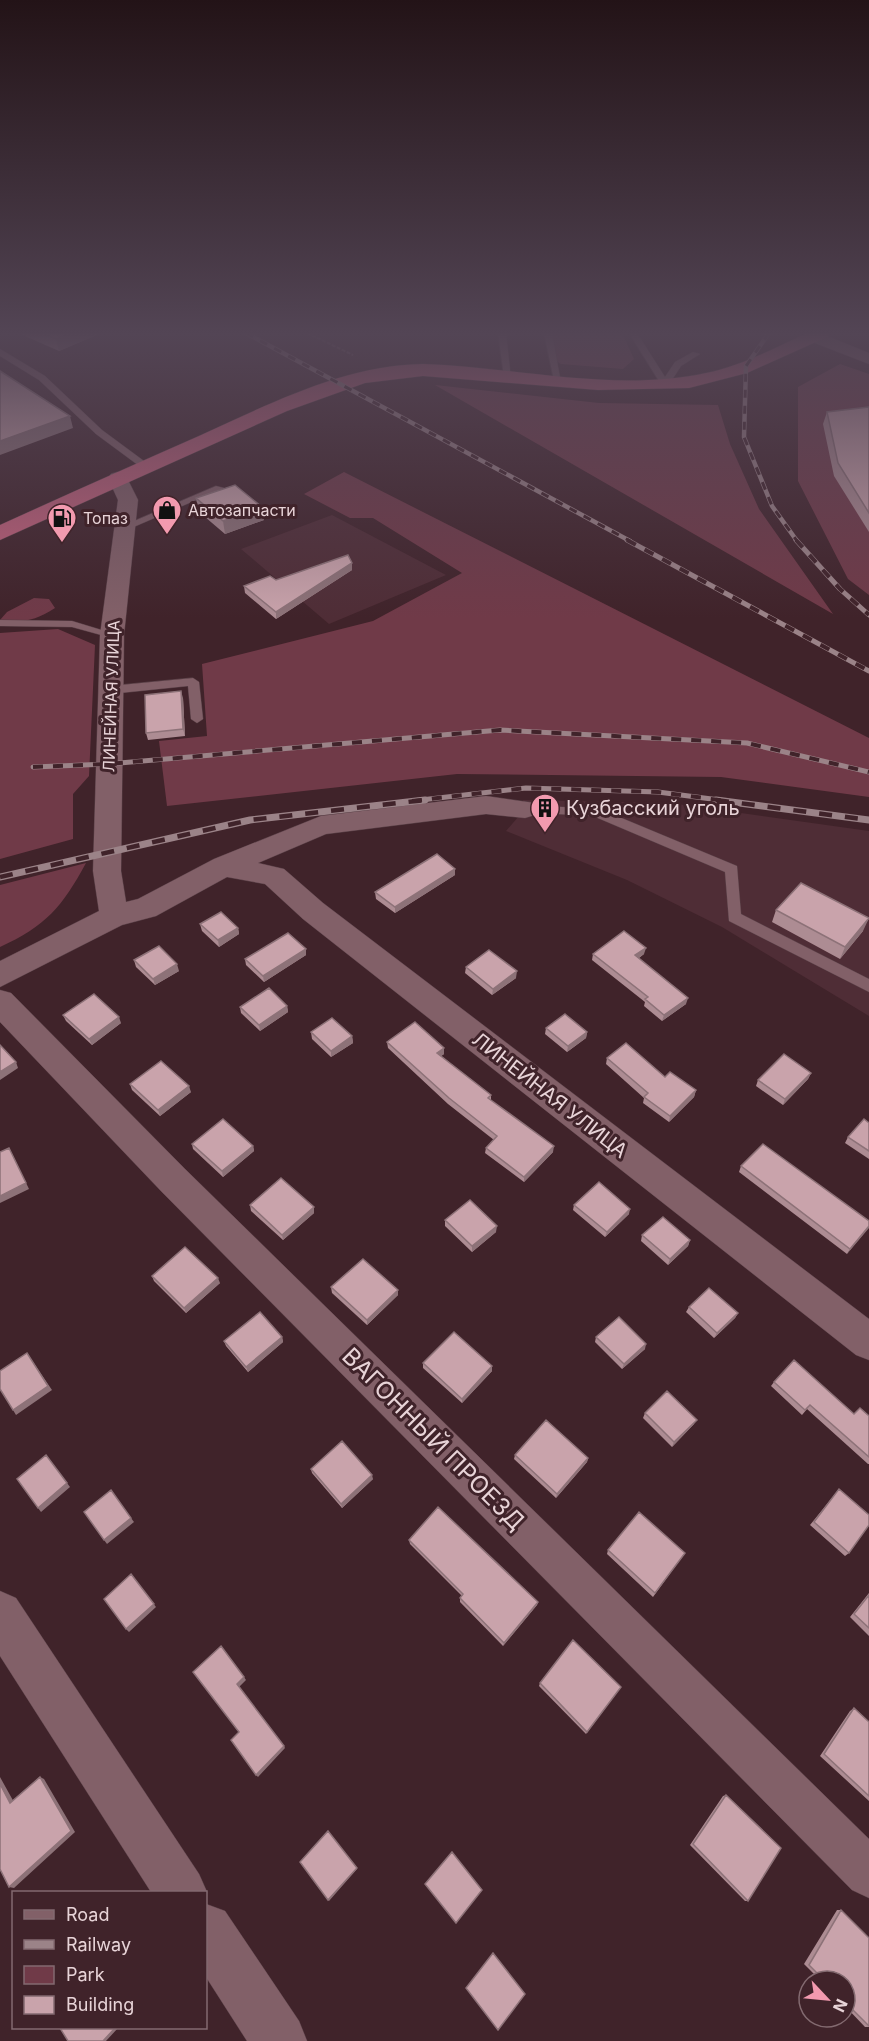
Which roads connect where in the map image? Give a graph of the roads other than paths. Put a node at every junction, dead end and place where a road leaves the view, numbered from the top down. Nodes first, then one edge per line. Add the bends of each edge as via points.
1 (95, 428) edge
2 (231, 428) edge
3 (145, 466) junction
4 (118, 478) junction
5 (219, 488) edge
6 (125, 526) junction
7 (0, 533) edge
8 (0, 623) edge
9 (112, 635) junction
10 (110, 690) junction
11 (197, 719) dead end
12 (525, 809) joint
13 (224, 867) junction
14 (114, 916) junction
15 (0, 975) edge
16 (869, 986) edge
17 (0, 1002) edge
18 (869, 1342) edge
19 (0, 1614) edge
20 (869, 1873) edge
21 (180, 1891) edge
22 (207, 1932) edge
23 (279, 2041) edge

1 - 3 lane
2 - 3 highway
3 - 4 highway
4 - 6 street, ЛИНЕЙНАЯ УЛИЦА via 128,500
4 - 7 highway
5 - 6 lane
6 - 9 street, ЛИНЕЙНАЯ УЛИЦА
8 - 9 lane via 72,624
9 - 10 street, ЛИНЕЙНАЯ УЛИЦА
10 - 11 lane via 193,682
10 - 14 street, ЛИНЕЙНАЯ УЛИЦА via 107,870
12 - 13 street via 486,805 321,825
12 - 16 lane via 595,812 732,869 734,917
13 - 14 street via 146,908
13 - 18 street, ЛИНЕЙНАЯ УЛИЦА via 274,876 332,926
14 - 15 street
17 - 20 street, ВАГОННЫЙ ПРОЕЗД via 173,1180
19 - 21 main road
22 - 23 main road

